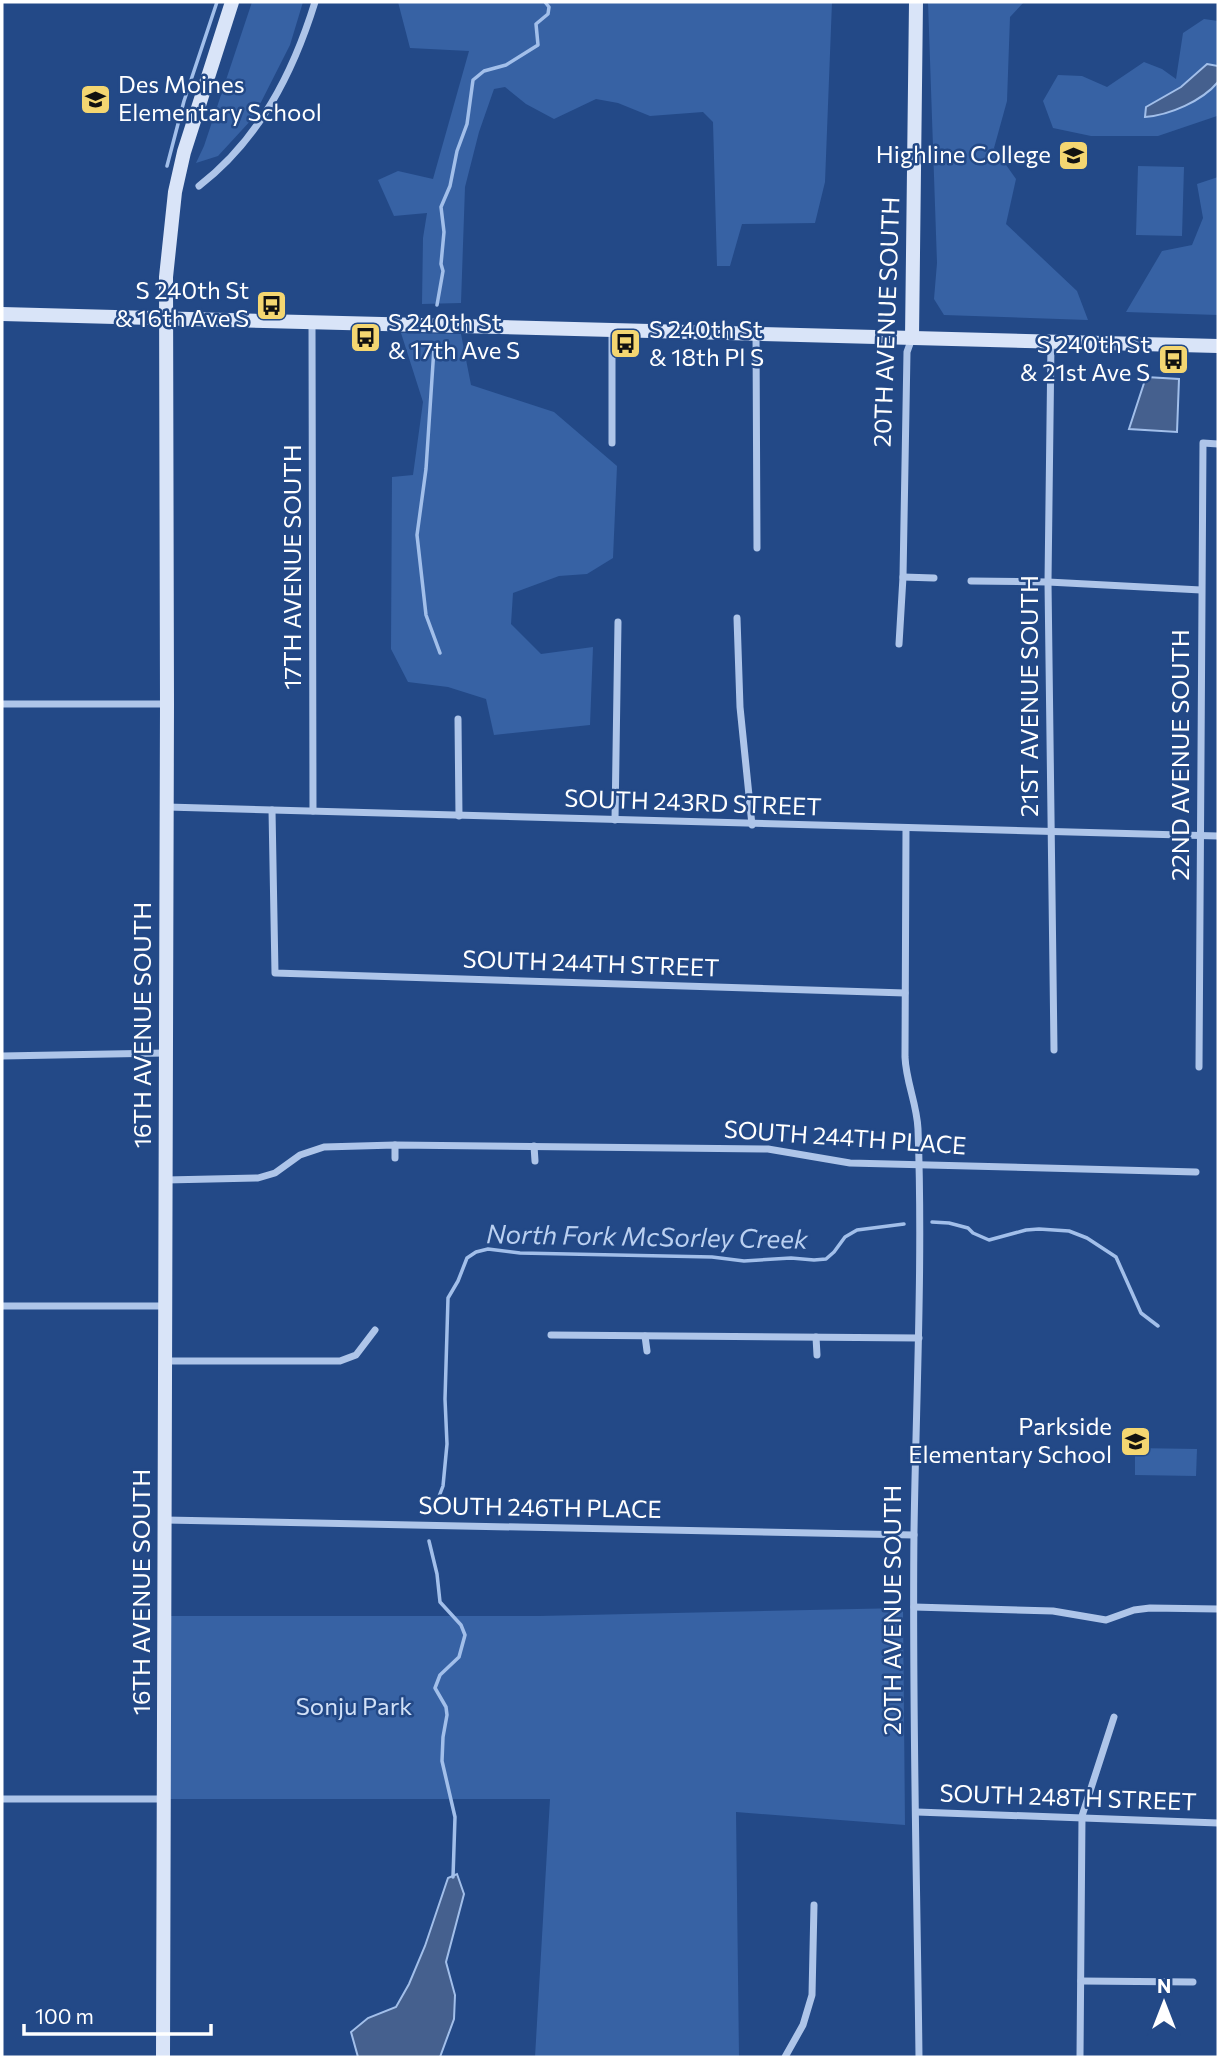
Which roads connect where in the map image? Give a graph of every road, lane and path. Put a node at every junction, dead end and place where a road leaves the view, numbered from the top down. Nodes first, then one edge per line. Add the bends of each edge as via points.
1 (232, 2) edge
2 (315, 2) edge
3 (916, 2) edge
4 (199, 186) dead end
5 (2, 314) edge
6 (166, 317) junction
7 (312, 322) junction
8 (612, 330) junction
9 (756, 332) junction
10 (912, 338) junction
11 (1051, 342) junction
12 (1218, 346) edge
13 (612, 443) dead end
14 (1218, 443) edge
15 (757, 548) dead end
16 (903, 577) junction
17 (934, 578) dead end
18 (971, 581) dead end
19 (1048, 582) junction
20 (1202, 590) junction
21 (737, 618) dead end
22 (618, 622) dead end
23 (899, 644) dead end
24 (2, 704) edge
25 (167, 704) junction
26 (458, 719) dead end
27 (167, 807) junction
28 (272, 810) junction
29 (313, 811) junction
30 (459, 816) junction
31 (615, 820) junction
32 (752, 825) junction
33 (906, 828) junction
34 (1051, 832) junction
35 (1199, 836) junction
36 (1218, 836) edge
37 (905, 993) junction
38 (1054, 1050) dead end
39 (166, 1053) junction
40 (2, 1056) edge
41 (1199, 1067) dead end
42 (395, 1145) junction
43 (534, 1146) junction
44 (395, 1157) dead end
45 (535, 1161) dead end
46 (919, 1165) junction
47 (1196, 1172) dead end
48 (166, 1180) junction
49 (2, 1306) edge
50 (165, 1306) junction
51 (375, 1330) dead end
52 (551, 1335) dead end
53 (645, 1336) junction
54 (816, 1337) junction
55 (919, 1338) junction
56 (647, 1352) dead end
57 (817, 1355) dead end
58 (165, 1362) junction
59 (164, 1520) junction
60 (914, 1535) junction
61 (914, 1607) junction
62 (1218, 1609) edge
63 (1114, 1717) dead end
64 (2, 1798) edge
65 (163, 1799) junction
66 (917, 1812) junction
67 (1082, 1816) junction
68 (1218, 1823) edge
69 (814, 1905) dead end
70 (1081, 1981) junction
71 (1193, 1982) dead end
72 (163, 2057) edge
73 (785, 2057) edge
74 (919, 2057) edge
75 (1080, 2057) edge

1 - 6 main road, 16TH AVENUE SOUTH via 175,192 167,252
2 - 4 street via 286,77 262,120 226,164
3 - 10 main road, 20TH AVENUE SOUTH
5 - 6 main road
6 - 7 main road
6 - 25 main road, 16TH AVENUE SOUTH
7 - 8 main road
7 - 29 street, 17TH AVENUE SOUTH
8 - 9 main road
8 - 13 street
9 - 10 main road
9 - 15 street
10 - 11 main road
10 - 16 street, 20TH AVENUE SOUTH via 907,352
11 - 12 main road
11 - 19 street, 21ST AVENUE SOUTH
14 - 20 street, 22ND AVENUE SOUTH via 1203,443
16 - 17 street
16 - 23 street, 20TH AVENUE SOUTH
18 - 19 street
19 - 20 street
19 - 34 street, 21ST AVENUE SOUTH
20 - 35 street, 22ND AVENUE SOUTH
21 - 32 street
22 - 31 street
24 - 25 street
25 - 27 main road, 16TH AVENUE SOUTH
26 - 30 street
27 - 28 street, SOUTH 243RD STREET
27 - 39 main road, 16TH AVENUE SOUTH
28 - 29 street, SOUTH 243RD STREET
28 - 37 street, SOUTH 244TH STREET via 275,973
29 - 30 street, SOUTH 243RD STREET
30 - 31 street, SOUTH 243RD STREET
31 - 32 street, SOUTH 243RD STREET
32 - 33 street, SOUTH 243RD STREET
33 - 34 street, SOUTH 243RD STREET
33 - 37 street, 20TH AVENUE SOUTH
34 - 35 street, SOUTH 243RD STREET
34 - 38 street, 21ST AVENUE SOUTH
35 - 36 street, SOUTH 243RD STREET
35 - 41 street, 22ND AVENUE SOUTH
37 - 46 street, 20TH AVENUE SOUTH via 906,1072 917,1113
39 - 40 street
39 - 48 main road, 16TH AVENUE SOUTH
42 - 43 street, SOUTH 244TH PLACE
42 - 44 street
42 - 48 street, SOUTH 244TH PLACE via 324,1147 258,1178
43 - 45 street
43 - 46 street, SOUTH 244TH PLACE via 768,1149 835,1161
46 - 47 street, SOUTH 244TH PLACE
46 - 55 street, 20TH AVENUE SOUTH
48 - 50 main road, 16TH AVENUE SOUTH
49 - 50 street
50 - 58 main road, 16TH AVENUE SOUTH
51 - 58 street via 356,1355 340,1362
52 - 53 street
53 - 54 street
53 - 56 street
54 - 55 street
54 - 57 street
55 - 60 street, 20TH AVENUE SOUTH
58 - 59 main road, 16TH AVENUE SOUTH
59 - 60 street, SOUTH 246TH PLACE
59 - 65 main road, 16TH AVENUE SOUTH
60 - 61 street, 20TH AVENUE SOUTH
61 - 62 street via 1053,1611 1106,1620 1150,1608
61 - 66 street, 20TH AVENUE SOUTH
63 - 67 street
64 - 65 street
65 - 72 main road, 16TH AVENUE SOUTH
66 - 67 street, SOUTH 248TH STREET
66 - 74 street, 20TH AVENUE SOUTH
67 - 68 street, SOUTH 248TH STREET
67 - 70 street
69 - 73 street via 812,1995 803,2025
70 - 71 street
70 - 75 street

